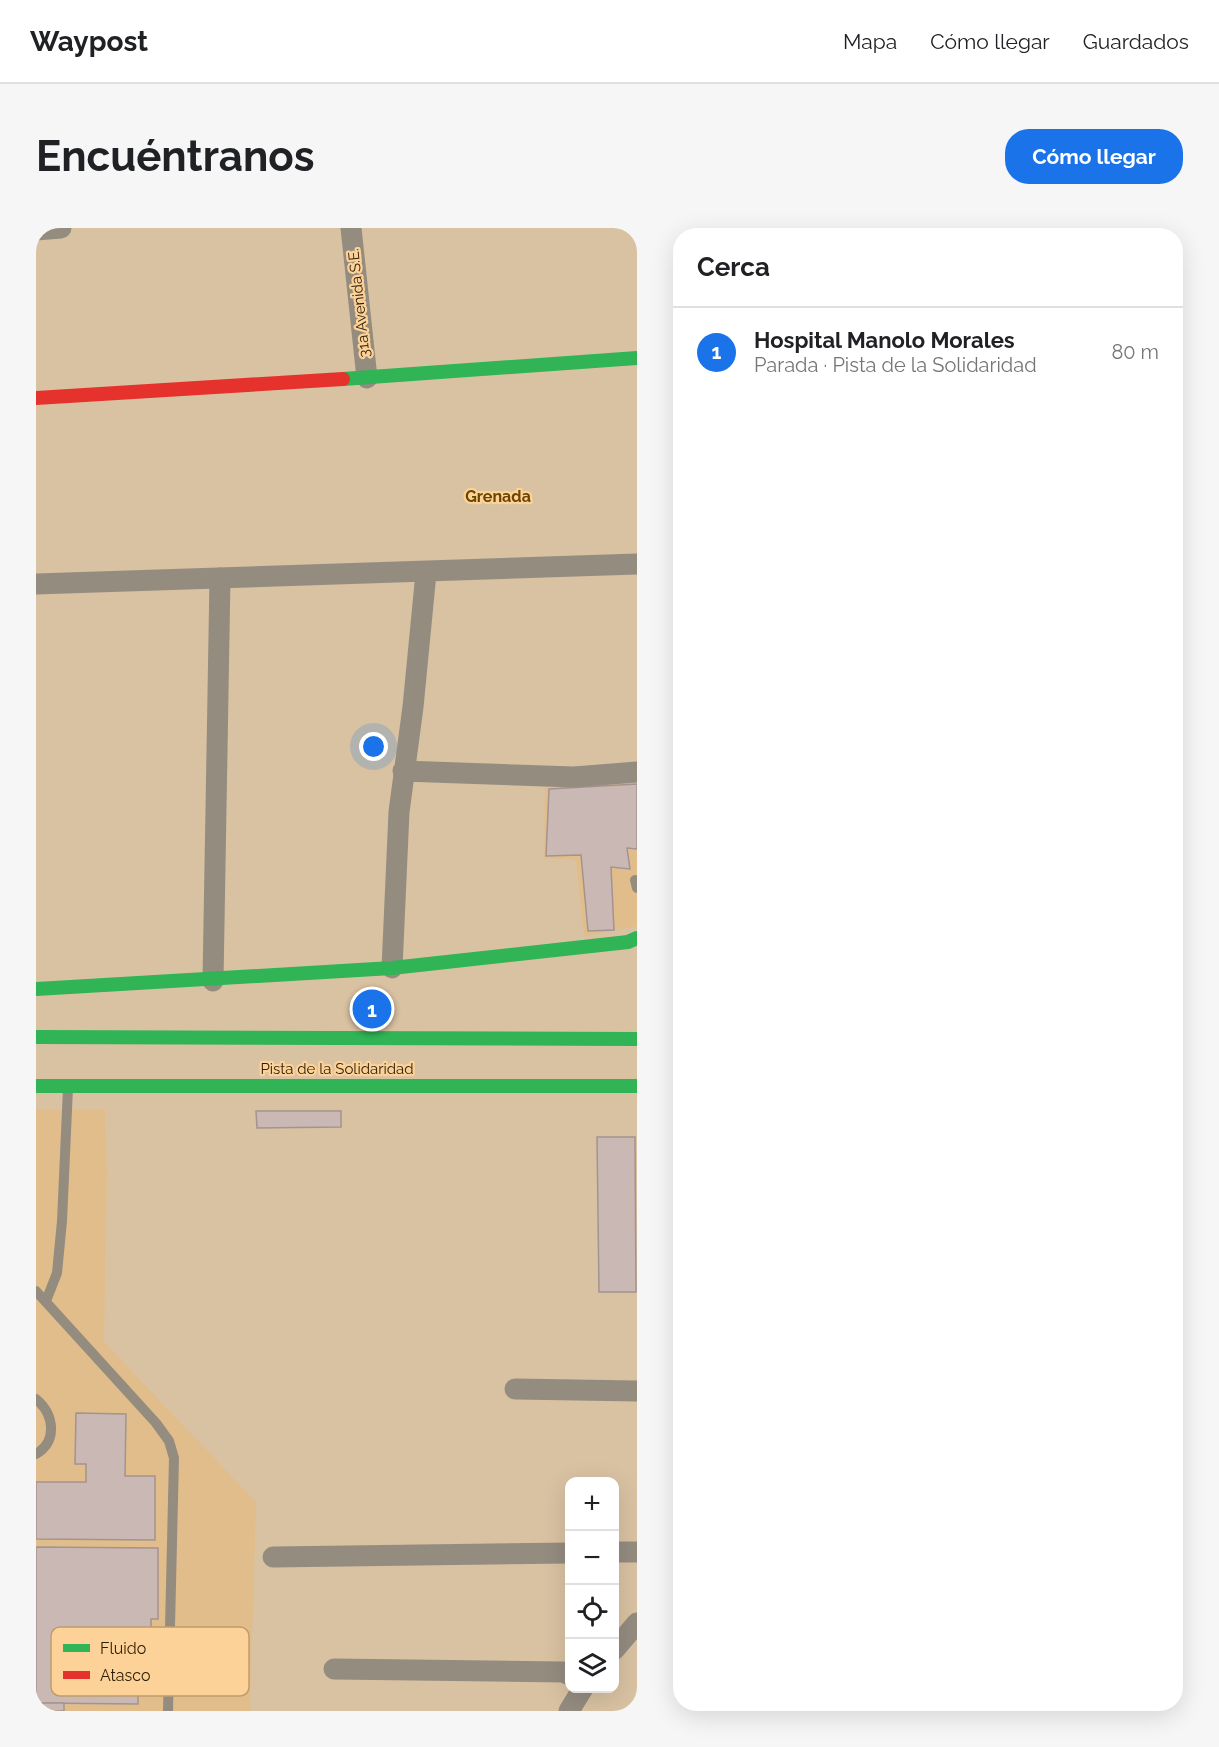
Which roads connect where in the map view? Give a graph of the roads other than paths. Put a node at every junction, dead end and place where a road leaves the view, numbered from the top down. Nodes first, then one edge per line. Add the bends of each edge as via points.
1 (61, 228) edge
2 (351, 228) edge
3 (36, 230) edge
4 (637, 358) edge
5 (367, 378) junction
6 (36, 398) edge
7 (637, 564) edge
8 (426, 573) junction
9 (220, 578) junction
10 (36, 584) edge
11 (403, 771) junction
12 (637, 772) edge
13 (637, 938) edge
14 (392, 968) junction
15 (213, 981) junction
16 (36, 989) edge
17 (36, 1037) edge
18 (637, 1039) edge
19 (68, 1085) junction
20 (36, 1086) edge
21 (637, 1086) edge
22 (36, 1291) edge
23 (46, 1301) junction
24 (515, 1389) dead end
25 (637, 1391) edge
26 (36, 1400) edge
27 (36, 1454) edge
28 (619, 1552) edge
29 (637, 1552) edge
30 (565, 1553) edge
31 (273, 1557) dead end
32 (637, 1623) edge
33 (170, 1627) edge
34 (619, 1645) edge
35 (334, 1669) dead end
36 (565, 1673) edge
37 (580, 1693) edge
38 (168, 1696) edge
39 (168, 1711) edge
40 (569, 1711) edge

1 - 3 street
2 - 5 street, 31a Avenida S.E.
4 - 5 street
5 - 6 street
7 - 8 street
8 - 9 street
8 - 11 street
9 - 10 street
9 - 15 street
11 - 12 street via 574,777
11 - 14 street
13 - 14 street
14 - 15 street
15 - 16 street
17 - 18 street, Pista de la Solidaridad
19 - 20 street, Pista de la Solidaridad
19 - 21 street, Pista de la Solidaridad
19 - 23 lane via 63,1221 57,1273
22 - 23 lane
23 - 33 lane via 169,1441 174,1458
24 - 25 street
26 - 27 lane via 44,1406 52,1424 47,1444
28 - 29 street
30 - 31 street
32 - 34 street
35 - 36 street
37 - 40 street
38 - 39 lane

